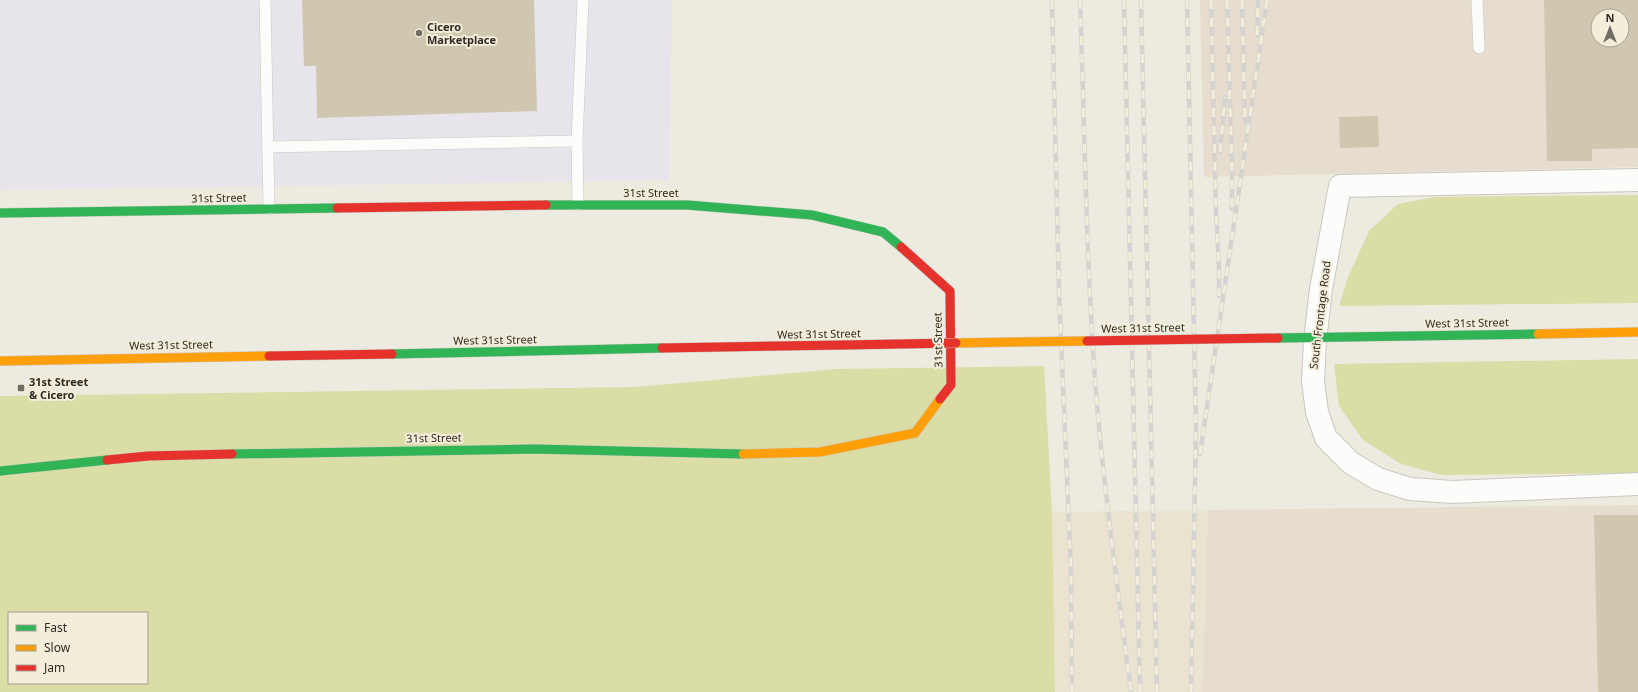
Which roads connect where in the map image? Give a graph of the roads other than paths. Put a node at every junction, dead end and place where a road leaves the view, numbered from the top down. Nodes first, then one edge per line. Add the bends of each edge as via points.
1 (265, 0) edge
2 (583, 0) edge
3 (1477, 0) edge
4 (1479, 48) dead end
5 (576, 141) junction
6 (268, 147) junction
7 (1638, 180) edge
8 (578, 205) junction
9 (269, 209) junction
10 (0, 213) edge
11 (1638, 332) edge
12 (0, 361) edge
13 (0, 471) edge
14 (1638, 484) edge

1 - 6 lane
2 - 5 lane
3 - 4 lane
5 - 6 lane
5 - 8 lane
6 - 9 lane
7 - 14 street, South Frontage Road via 1340,186 1321,289 1313,381 1317,412 1326,438 1351,463 1378,479 1410,489 1453,492
8 - 9 street, 31st Street
8 - 13 street, 31st Street via 687,205 812,215 883,232 950,291 951,385 915,433 820,452 731,454 535,449 294,452 148,456
9 - 10 street, 31st Street
11 - 12 street, West 31st Street, bridge

